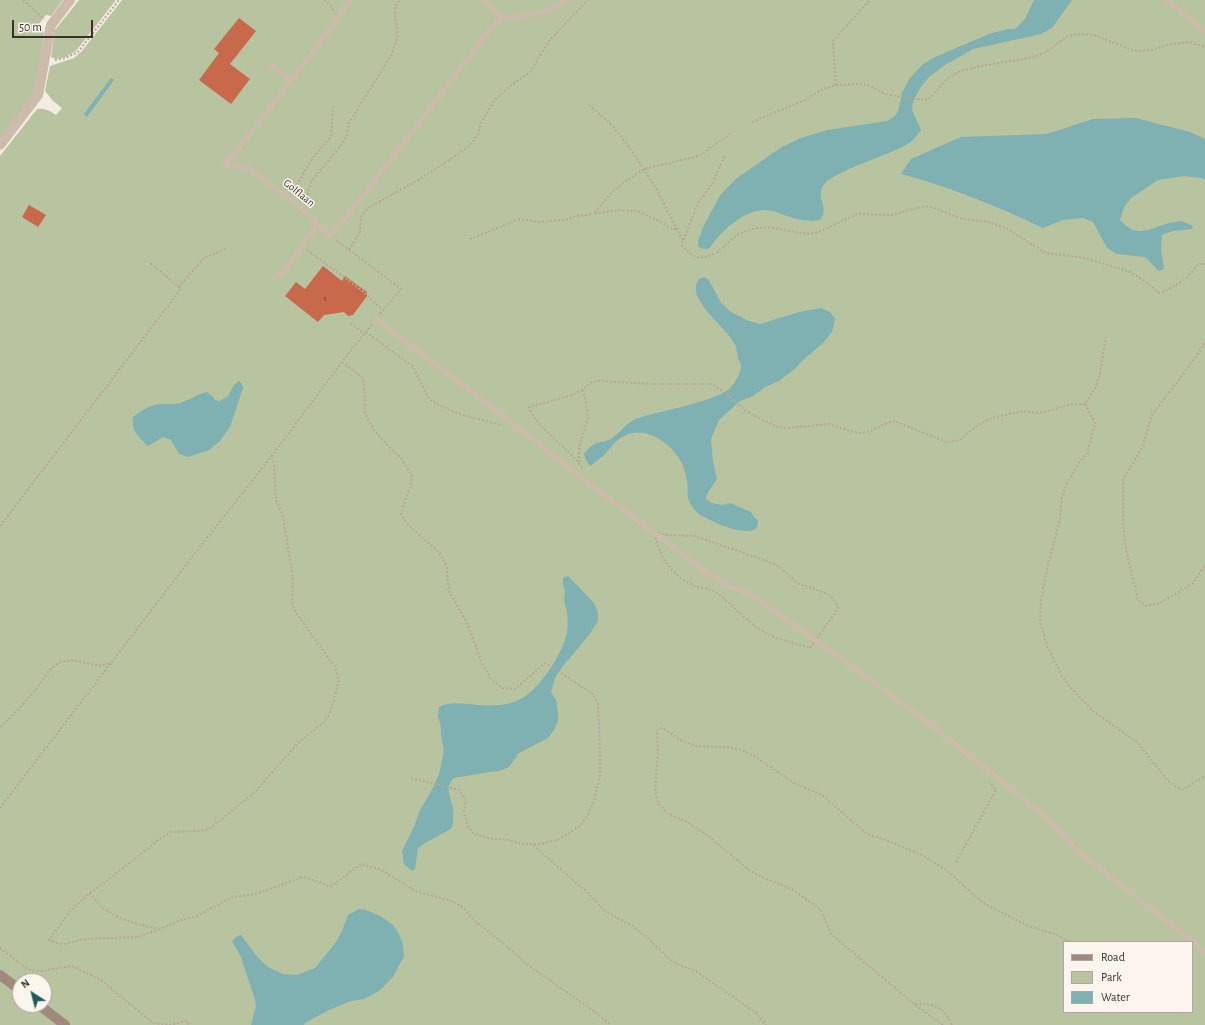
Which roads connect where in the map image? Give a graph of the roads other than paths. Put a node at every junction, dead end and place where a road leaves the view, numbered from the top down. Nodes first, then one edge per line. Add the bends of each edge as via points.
1 (70, 0) edge
2 (350, 0) edge
3 (484, 0) edge
4 (565, 0) edge
5 (1166, 0) edge
6 (502, 17) junction
7 (1205, 31) edge
8 (270, 65) dead end
9 (291, 80) junction
10 (0, 145) edge
11 (317, 223) junction
12 (274, 278) dead end
13 (376, 319) road end
14 (1192, 941) edge
15 (1193, 941) edge
16 (1205, 953) edge
17 (0, 975) edge
18 (12, 984) edge
19 (49, 1013) edge
20 (65, 1025) edge

1 - 10 street via 51,25 38,95
2 - 9 lane
3 - 6 lane
4 - 6 lane via 558,6 542,12
5 - 7 lane
6 - 11 lane via 330,236
8 - 9 lane
9 - 11 lane, Golflaan via 224,165 248,168 307,212
11 - 12 lane, Golflaan via 284,272
13 - 14 lane via 706,572 732,588 747,592 842,658 934,727 1048,819 1076,850
15 - 16 lane
17 - 18 street
19 - 20 street

